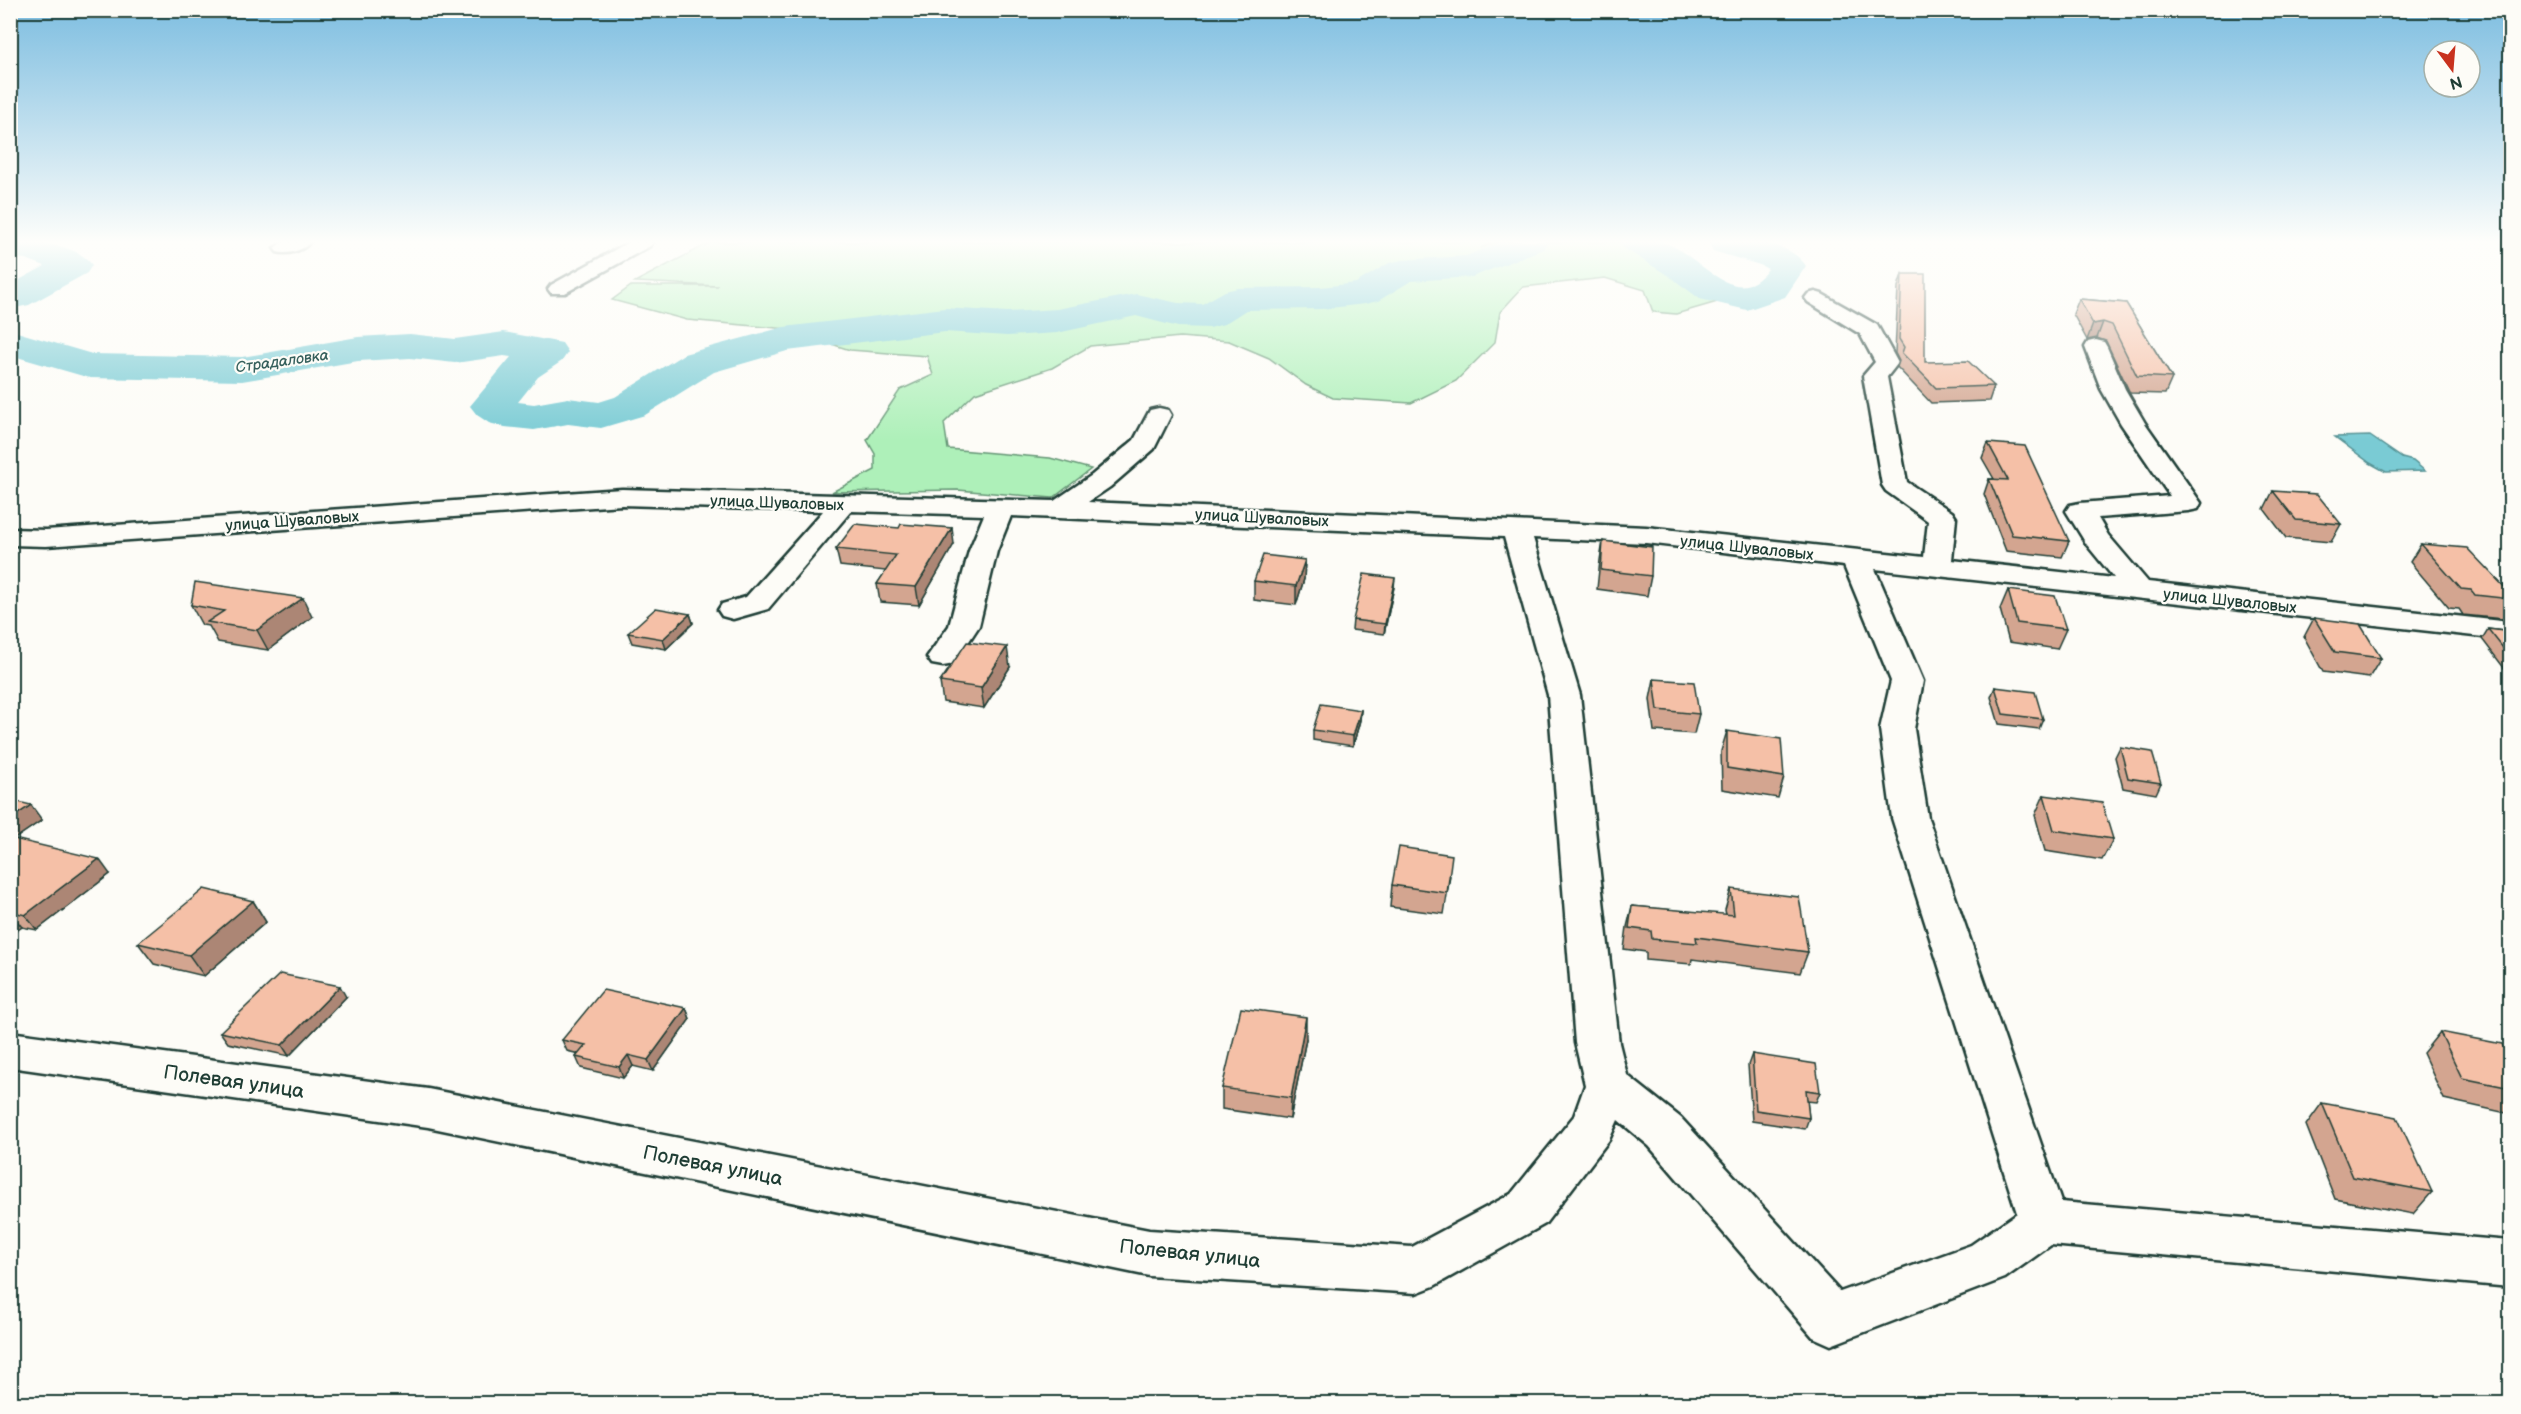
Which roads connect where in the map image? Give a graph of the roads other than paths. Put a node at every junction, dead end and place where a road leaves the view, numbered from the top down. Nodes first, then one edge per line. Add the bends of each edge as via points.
1 (1832, 308) edge
2 (2096, 347) dead end
3 (1159, 415) dead end
4 (844, 503) junction
5 (1000, 507) junction
6 (1060, 509) junction
7 (1515, 529) junction
8 (10, 537) edge
9 (1856, 559) junction
10 (1937, 567) junction
11 (2139, 590) junction
12 (733, 610) dead end
13 (2511, 631) edge
14 (943, 657) dead end
15 (10, 1049) edge
16 (1606, 1085) junction
17 (2044, 1222) junction
18 (2511, 1264) edge

1 - 10 street via 1869,330 1887,363 1875,376 1895,485 1942,518
2 - 11 street via 2127,415 2188,502 2080,511 2097,539
3 - 6 street via 1145,444
4 - 5 street, улица Шуваловых
4 - 8 street, улица Шуваловых via 622,497 46,538
4 - 12 street via 758,603
5 - 6 street, улица Шуваловых
5 - 14 street via 983,551 964,626
6 - 7 street, улица Шуваловых
7 - 9 street, улица Шуваловых via 1646,535
7 - 16 street via 1564,694 1597,1043
9 - 10 street, улица Шуваловых
9 - 17 street via 1906,681 1897,729 1910,819
10 - 11 street, улица Шуваловых
11 - 13 street, улица Шуваловых
15 - 16 street, Полевая улица via 428,1108 1149,1253 1416,1270 1528,1209 1593,1126
16 - 17 street via 1665,1132 1831,1320 1987,1262
17 - 18 street

